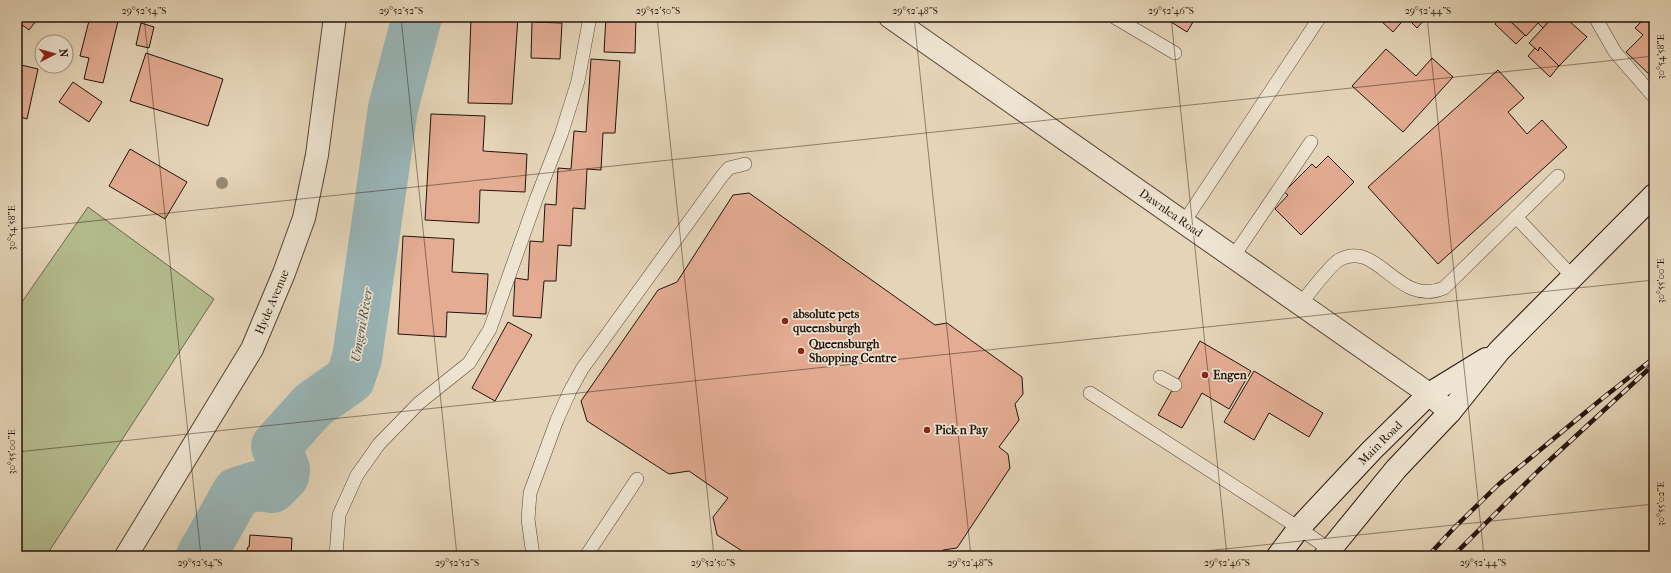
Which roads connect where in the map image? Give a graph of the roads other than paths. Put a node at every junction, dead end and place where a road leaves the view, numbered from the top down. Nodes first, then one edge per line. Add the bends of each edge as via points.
1 (335, 17) edge
2 (590, 17) edge
3 (1114, 17) edge
4 (1320, 17) edge
5 (1596, 17) edge
6 (895, 19) edge
7 (1175, 53) dead end
8 (1654, 97) edge
9 (1311, 142) dead end
10 (745, 164) dead end
11 (1558, 176) dead end
12 (1654, 195) edge
13 (1516, 217) junction
14 (1184, 222) junction
15 (1233, 256) junction
16 (1572, 276) junction
17 (1300, 304) junction
18 (1499, 351) junction
19 (1160, 377) dead end
20 (1175, 385) dead end
21 (1090, 393) dead end
22 (1429, 394) junction
23 (1450, 412) junction
24 (637, 479) dead end
25 (1299, 528) junction
26 (1328, 553) edge
27 (126, 556) edge
28 (336, 556) edge
29 (533, 556) edge
30 (586, 556) edge
31 (1278, 556) edge

1 - 27 street, Hyde Avenue via 317,155 304,218 284,273 252,349
2 - 28 lane via 578,81 561,135 490,329 469,363 419,403 379,444 357,475 339,515
3 - 7 lane
4 - 14 lane
5 - 8 lane via 1615,52
6 - 14 street, Dawnlea Road
9 - 15 lane
10 - 29 lane via 729,168 722,176 582,369 570,391 530,493 528,519
11 - 13 lane
12 - 16 street, Main Road
13 - 16 lane
13 - 17 lane via 1444,288 1434,293 1412,290 1373,261 1361,256 1349,256 1338,261
14 - 15 street, Dawnlea Road
15 - 17 street, Dawnlea Road
16 - 18 street, Main Road
17 - 22 street, Dawnlea Road
18 - 22 street, Main Road
18 - 23 street, Main Road
19 - 20 lane
21 - 25 lane
22 - 23 street, Dawnlea Road
22 - 25 street, Main Road
23 - 26 street, Main Road via 1396,469
24 - 30 lane
25 - 26 lane
25 - 31 street, Main Road

